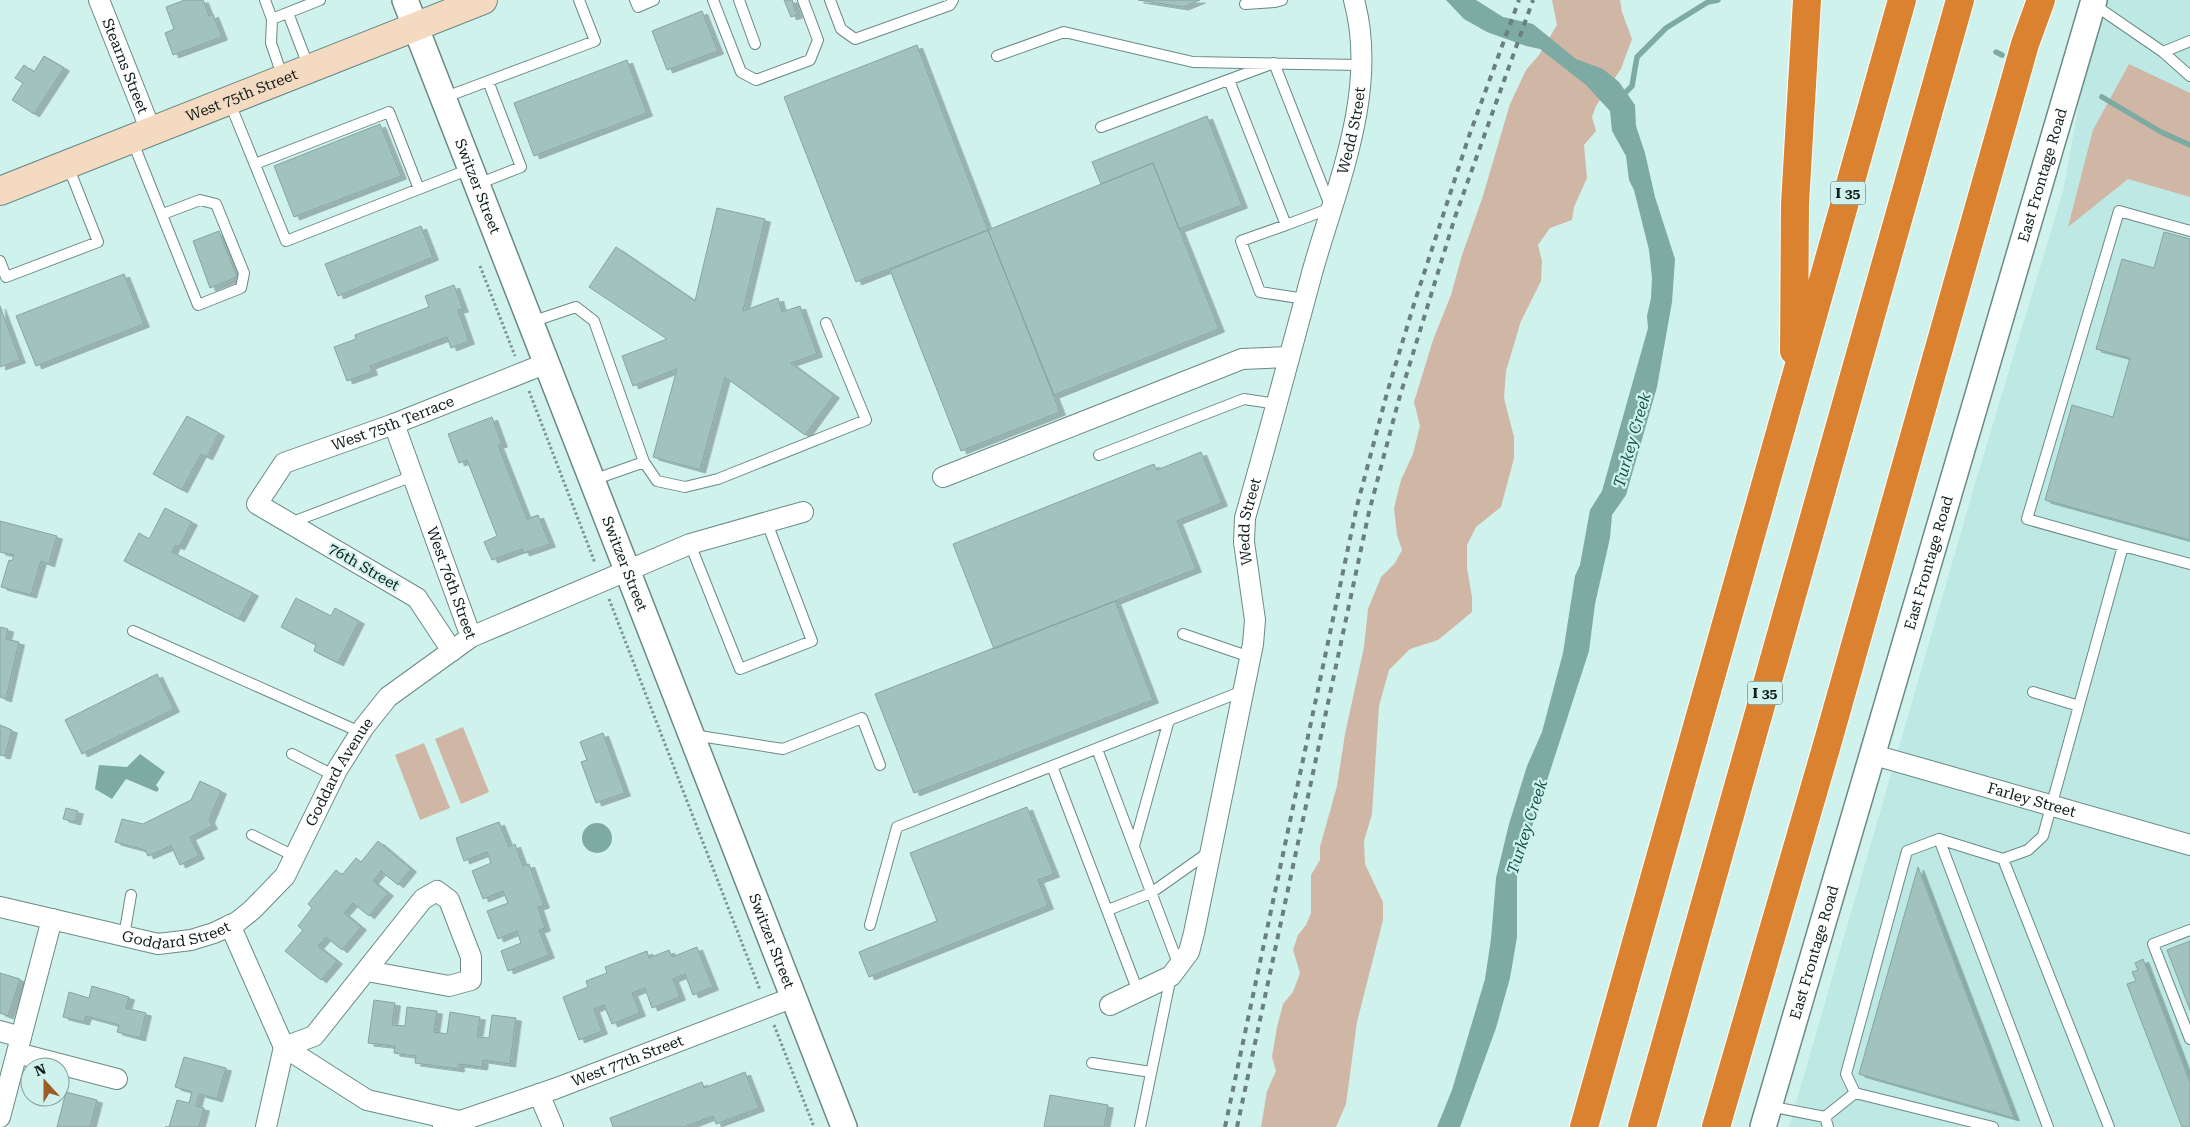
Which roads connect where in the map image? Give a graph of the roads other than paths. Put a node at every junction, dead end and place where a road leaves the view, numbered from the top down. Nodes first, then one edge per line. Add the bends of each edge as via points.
1 (99, 0) edge
2 (265, 0) edge
3 (320, 0) edge
4 (405, 0) edge
5 (483, 0) edge
6 (579, 0) edge
7 (635, 0) edge
8 (654, 0) edge
9 (713, 0) edge
10 (739, 0) edge
11 (803, 0) edge
12 (830, 0) edge
13 (953, 0) edge
14 (1282, 0) edge
15 (1354, 0) edge
16 (1807, 0) edge
17 (1902, 0) edge
18 (1960, 0) edge
19 (2041, 0) edge
20 (2094, 2) edge
21 (1245, 4) dead end
22 (288, 13) junction
23 (272, 19) junction
24 (415, 27) junction
25 (2190, 41) edge
26 (755, 44) dead end
27 (2163, 52) junction
28 (998, 56) dead end
29 (1274, 64) junction
30 (1360, 65) junction
31 (310, 69) junction
32 (2190, 76) edge
33 (283, 79) junction
34 (1229, 80) junction
35 (488, 81) junction
36 (442, 98) junction
37 (229, 100) junction
38 (1101, 127) dead end
39 (141, 135) junction
40 (68, 164) junction
41 (255, 164) junction
42 (473, 176) junction
43 (419, 189) junction
44 (0, 191) edge
45 (1331, 208) junction
46 (163, 214) junction
47 (1286, 225) junction
48 (2190, 231) edge
49 (0, 261) edge
50 (1305, 299) junction
51 (531, 322) junction
52 (826, 323) dead end
53 (1289, 357) junction
54 (547, 363) junction
55 (1794, 386) junction
56 (1276, 404) junction
57 (394, 424) junction
58 (1099, 455) dead end
59 (644, 462) junction
60 (413, 476) junction
61 (942, 477) dead end
62 (593, 480) junction
63 (257, 504) joint
64 (803, 512) dead end
65 (289, 523) junction
66 (767, 523) junction
67 (690, 544) junction
68 (2123, 546) junction
69 (2190, 564) edge
70 (628, 571) junction
71 (133, 631) dead end
72 (1183, 634) dead end
73 (471, 637) junction
74 (452, 650) junction
75 (1250, 657) junction
76 (1243, 691) junction
77 (2033, 692) dead end
78 (2079, 706) junction
79 (1169, 720) junction
80 (360, 732) junction
81 (692, 735) junction
82 (1097, 749) junction
83 (292, 754) dead end
84 (1874, 755) junction
85 (880, 765) dead end
86 (1052, 766) junction
87 (334, 776) junction
88 (2052, 806) junction
89 (252, 835) dead end
90 (1939, 839) junction
91 (2190, 845) edge
92 (1134, 846) junction
93 (1210, 851) junction
94 (294, 856) junction
95 (2003, 860) junction
96 (1151, 893) junction
97 (131, 894) dead end
98 (0, 907) edge
99 (1108, 910) junction
100 (52, 919) junction
101 (870, 924) dead end
102 (230, 925) junction
103 (2190, 930) edge
104 (124, 936) junction
105 (367, 971) junction
106 (1175, 971) junction
107 (1140, 991) junction
108 (794, 997) junction
109 (1110, 1005) dead end
110 (0, 1031) edge
111 (2190, 1039) edge
112 (18, 1045) junction
113 (284, 1047) junction
114 (1092, 1063) dead end
115 (1152, 1072) junction
116 (117, 1079) dead end
117 (3, 1090) edge
118 (1855, 1093) junction
119 (539, 1094) junction
120 (1766, 1116) edge
121 (0, 1117) edge
122 (1826, 1122) edge
123 (451, 1124) edge
124 (266, 1127) edge
125 (552, 1127) edge
126 (844, 1127) edge
127 (1140, 1127) edge
128 (1584, 1127) edge
129 (1642, 1127) edge
130 (1716, 1127) edge
131 (1993, 1127) edge
132 (2048, 1127) edge
133 (2109, 1127) edge

1 - 39 street, Stearns Street
2 - 23 lane
3 - 22 lane
4 - 24 street, Switzer Street
5 - 24 main road, West 75th Street
6 - 35 lane via 596,41
7 - 8 lane via 638,7
9 - 11 lane via 741,72 756,80 810,60 818,40
10 - 26 lane
12 - 13 lane via 841,29 855,39 950,5
14 - 21 lane
15 - 30 street, Wedd Street
16 - 55 highway via 1795,204
17 - 55 highway, I 35
18 - 129 highway, I 35
19 - 130 highway via 2025,44
20 - 27 lane
20 - 84 street, East Frontage Road
22 - 23 lane
22 - 31 lane
23 - 33 lane via 271,43
24 - 31 main road, West 75th Street
24 - 36 street, Switzer Street
25 - 27 lane
27 - 32 lane
28 - 29 lane via 1064,32 1193,62
29 - 30 lane
29 - 34 lane
29 - 45 lane
30 - 45 street, Wedd Street via 1360,88 1353,127
31 - 33 main road, West 75th Street
33 - 37 main road, West 75th Street
34 - 38 lane
34 - 47 lane
35 - 36 lane
35 - 42 lane via 521,167
36 - 42 street, Switzer Street
37 - 39 main road, West 75th Street
37 - 41 lane
39 - 40 main road, West 75th Street
39 - 46 lane
40 - 44 main road, West 75th Street
40 - 49 lane via 98,242 6,277
41 - 43 lane via 286,241
41 - 43 lane via 389,112
42 - 43 lane
42 - 51 street, Switzer Street
45 - 47 lane
45 - 50 street, Wedd Street
46 - 46 lane via 198,305 241,288 244,273 216,204 200,200
47 - 50 lane via 1241,241 1260,292
48 - 68 lane via 2119,211 2027,519
50 - 53 street, Wedd Street
51 - 54 street, Switzer Street
51 - 59 lane via 576,307 594,321
52 - 59 lane via 866,420 718,479 685,487 657,481
53 - 56 street, Wedd Street
53 - 61 street via 1242,359
54 - 57 street, West 75th Terrace
54 - 62 street, Switzer Street
55 - 128 highway, I 35
56 - 58 lane via 1244,398
56 - 75 street, Wedd Street via 1245,518 1244,542 1255,620
57 - 60 street, West 76th Street
57 - 63 street, West 75th Terrace via 284,463
59 - 62 lane
60 - 65 lane
60 - 73 street, West 76th Street
62 - 70 street, Switzer Street
63 - 65 street, 76th Street
64 - 66 street, West 76th Street
65 - 74 street, 76th Street via 417,598
66 - 67 street, West 76th Street
66 - 67 lane via 812,641 740,669
67 - 70 street, West 76th Street
68 - 69 lane
68 - 78 lane
70 - 73 street, West 76th Street
70 - 81 street, Switzer Street
71 - 80 lane
72 - 75 lane
73 - 74 street, Goddard Avenue
74 - 80 street, Goddard Avenue via 388,696
75 - 76 street, Wedd Street
76 - 79 lane
76 - 93 street, Wedd Street
77 - 78 lane
78 - 88 lane
79 - 82 lane
79 - 92 lane
80 - 87 street, Goddard Avenue
81 - 85 lane via 783,749 862,718
81 - 108 street, Switzer Street
82 - 86 lane
82 - 92 lane
83 - 87 lane
84 - 88 street, Farley Street
84 - 120 street, East Frontage Road
86 - 99 lane
86 - 101 lane via 897,827
87 - 94 street, Goddard Avenue
88 - 91 street, Farley Street
88 - 95 lane via 2043,836 2028,850
89 - 94 lane
90 - 95 lane
90 - 118 lane via 1907,851 1846,1074
90 - 132 lane
92 - 96 lane
93 - 96 lane
93 - 106 street, Wedd Street via 1189,952
94 - 102 street, Goddard Avenue via 285,876 252,910
95 - 133 lane
96 - 99 lane
96 - 106 lane
97 - 104 lane
98 - 100 street, Goddard Street
99 - 107 lane
100 - 104 street, Goddard Street
100 - 112 street
102 - 104 street, Goddard Street via 191,940 158,944
102 - 113 street, Goddard Street
103 - 111 lane via 2153,944
105 - 105 street via 423,899 437,891 449,900 471,957 471,980 449,986
105 - 113 street via 314,1036
106 - 107 street
106 - 115 lane
107 - 109 street
108 - 119 street, West 77th Street
108 - 126 street, Switzer Street
110 - 112 street
112 - 116 street
112 - 117 street
113 - 123 street, West 77th Street via 367,1100
113 - 124 street
114 - 115 lane
115 - 127 lane
117 - 121 street
118 - 122 lane
118 - 131 lane
119 - 123 street, West 77th Street
119 - 125 street
120 - 122 lane

